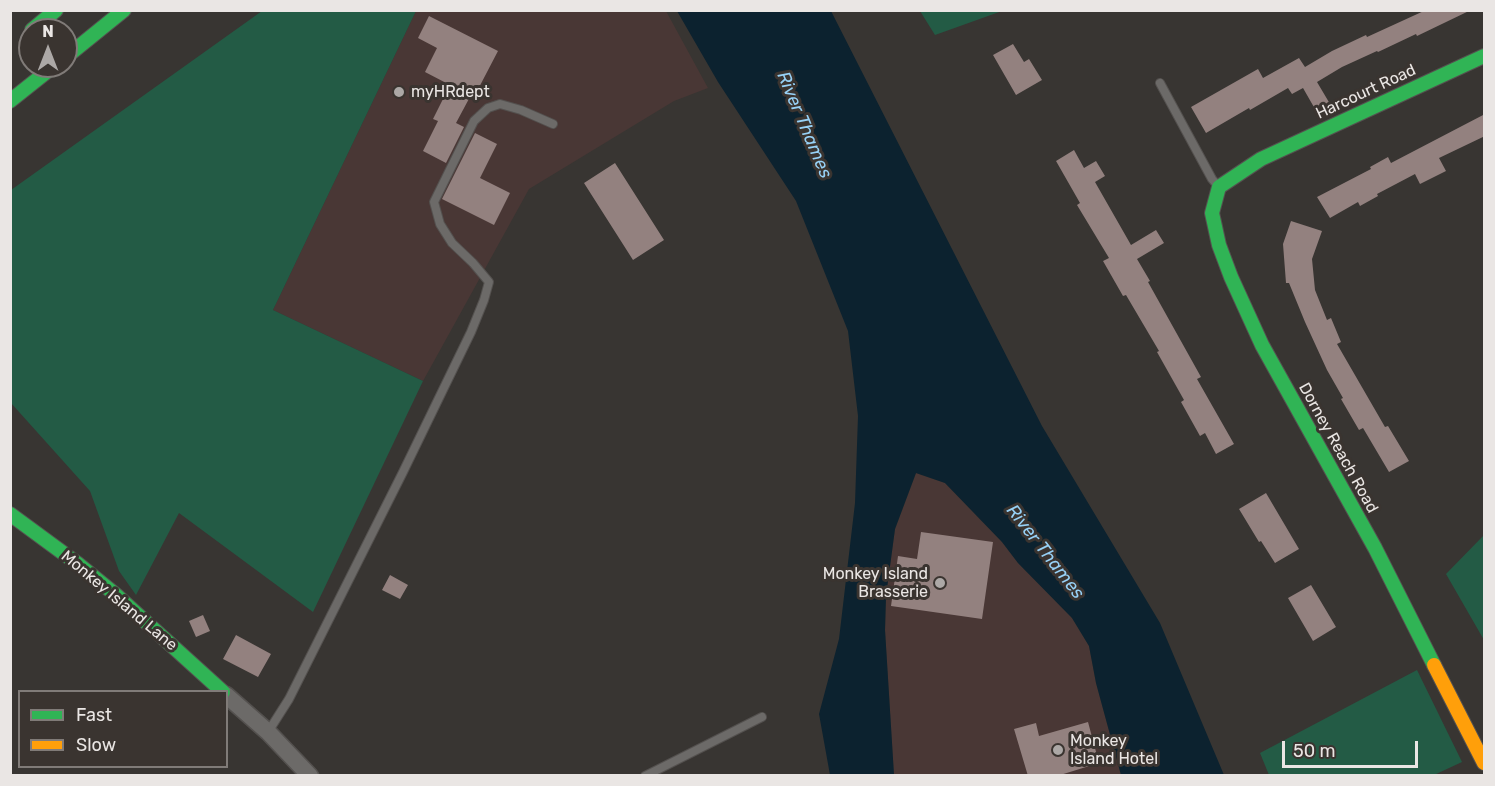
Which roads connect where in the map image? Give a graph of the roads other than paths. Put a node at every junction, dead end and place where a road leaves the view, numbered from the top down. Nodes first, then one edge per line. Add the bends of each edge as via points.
1 (124, 10) edge
2 (78, 47) edge
3 (1485, 56) edge
4 (39, 78) edge
5 (1160, 83) dead end
6 (10, 101) edge
7 (553, 124) dead end
8 (1219, 187) junction
9 (10, 514) edge
10 (221, 690) edge
11 (228, 697) edge
12 (762, 717) dead end
13 (268, 732) junction
14 (1485, 763) edge
15 (310, 776) edge
16 (645, 776) edge

1 - 2 main road
3 - 8 main road, Harcourt Road via 1261,159
4 - 6 main road
5 - 8 lane
7 - 13 lane via 500,104 488,108 474,121 434,202 440,224 452,243 489,282 484,300 403,472 289,699
8 - 14 main road, Dorney Reach Road via 1212,213 1219,245 1262,345 1375,548
9 - 10 main road, Monkey Island Lane via 108,589
11 - 13 street
12 - 16 lane
13 - 15 street

